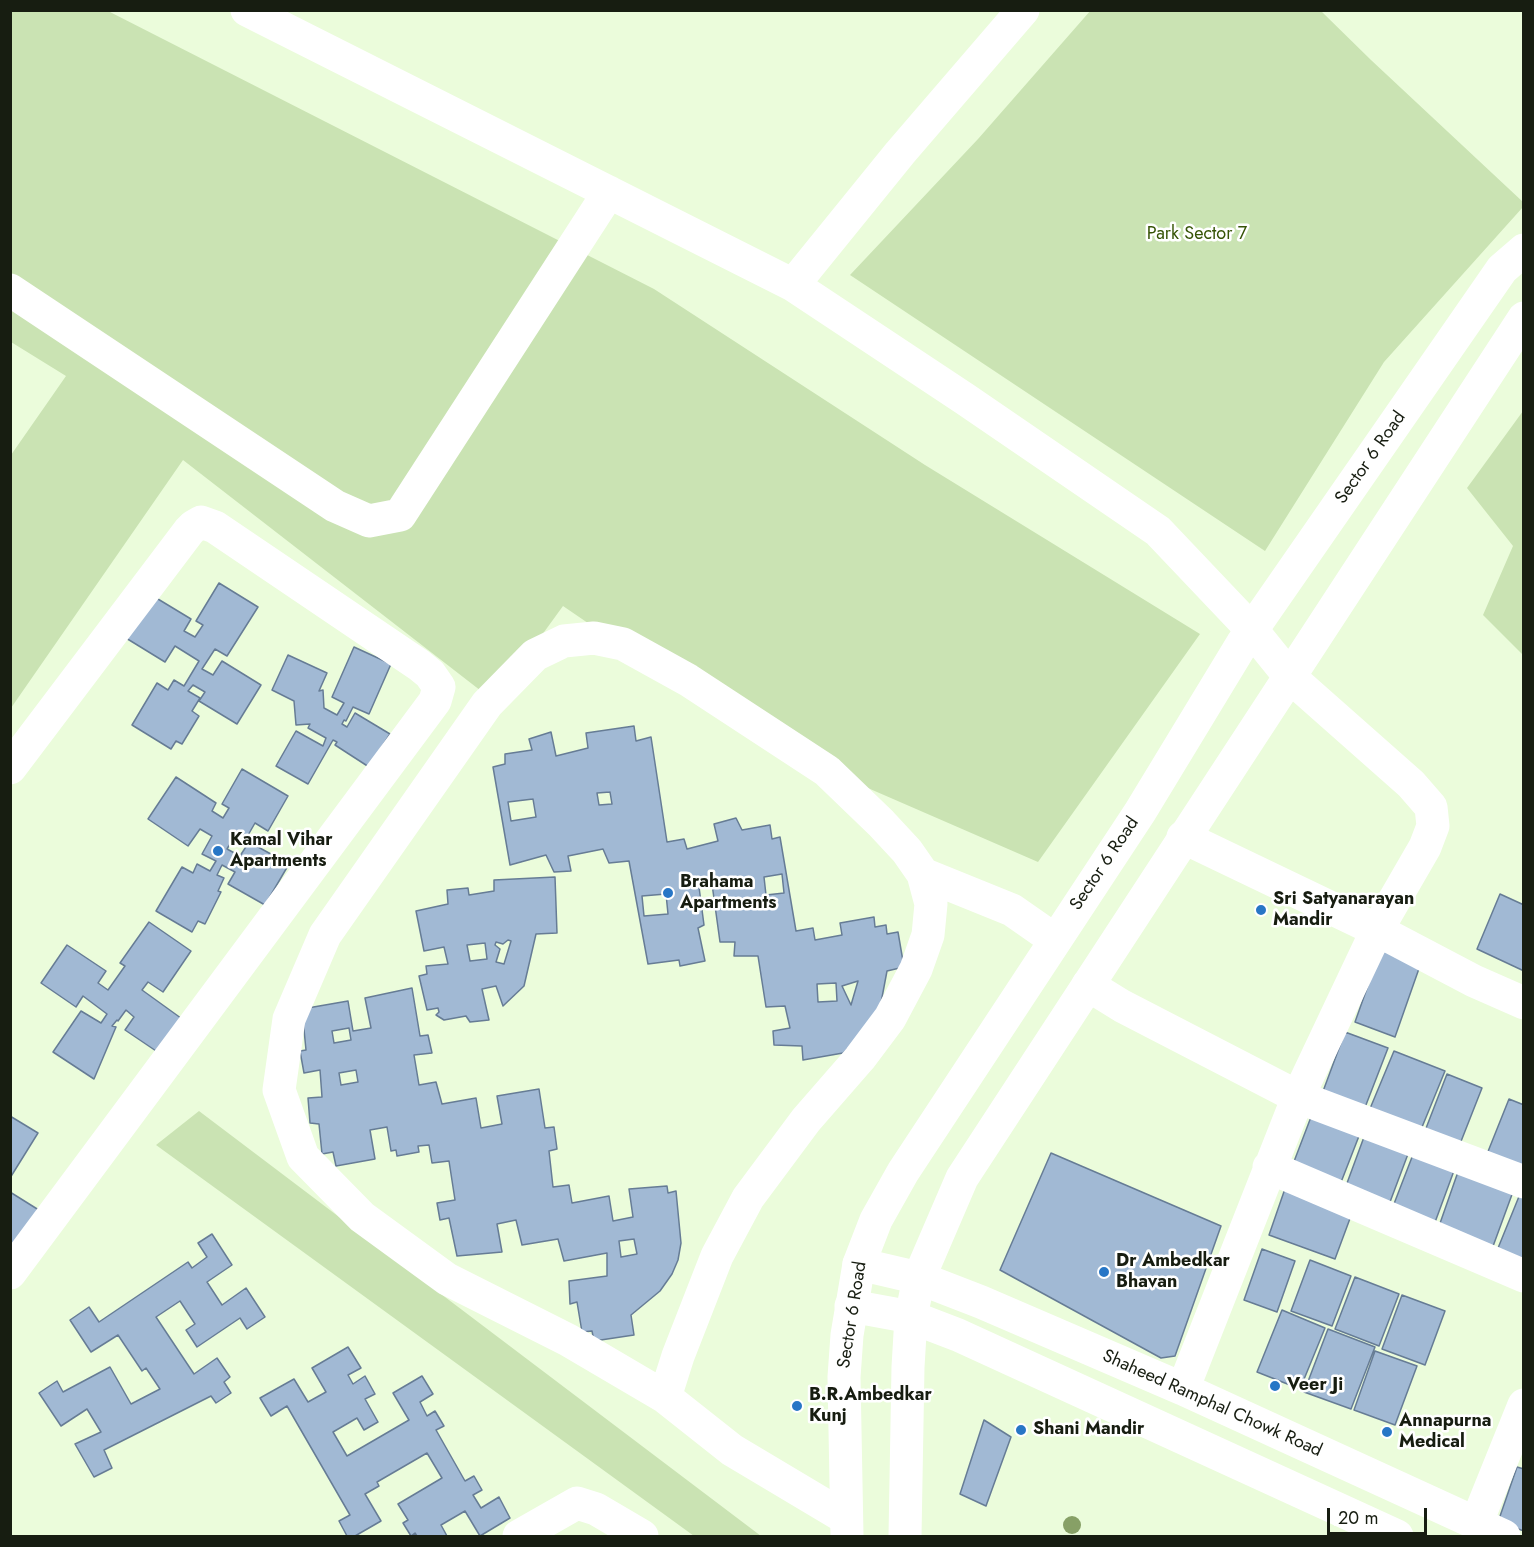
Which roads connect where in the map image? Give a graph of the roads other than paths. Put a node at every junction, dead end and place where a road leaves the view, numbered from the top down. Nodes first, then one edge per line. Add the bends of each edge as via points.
1 (248, 10) edge
2 (1023, 10) edge
3 (609, 192) junction
4 (1524, 250) edge
5 (793, 285) junction
6 (10, 290) edge
7 (1524, 318) edge
8 (1252, 630) junction
9 (1290, 677) junction
10 (10, 768) edge
11 (1183, 837) junction
12 (923, 874) junction
13 (1377, 930) junction
14 (1055, 940) junction
15 (1088, 985) junction
16 (1524, 1003) edge
17 (1298, 1097) junction
18 (1269, 1167) junction
19 (1524, 1182) edge
20 (859, 1264) junction
21 (10, 1273) edge
22 (1524, 1276) edge
23 (919, 1278) junction
24 (851, 1306) junction
25 (911, 1317) junction
26 (1183, 1389) junction
27 (665, 1397) junction
28 (1524, 1405) edge
29 (1515, 1452) edge
30 (846, 1527) edge
31 (1490, 1530) edge
32 (519, 1536) edge
33 (642, 1536) edge
34 (905, 1536) edge
35 (1397, 1536) edge

1 - 3 street
2 - 5 street
3 - 5 street
3 - 6 street via 400,515 369,521 335,506
4 - 8 street, Sector 6 Road via 1502,269
5 - 8 street via 1158,531
7 - 9 street
8 - 9 street
8 - 14 street, Sector 6 Road via 1140,812
9 - 11 street
9 - 13 street via 1411,784 1431,807 1433,826 1425,847
10 - 21 street via 189,531 201,522 215,526 419,665 439,687 435,701
11 - 13 street
11 - 15 street
12 - 14 street via 1012,910
12 - 27 street via 931,904 928,936 916,969 890,1018 748,1198 717,1256
12 - 27 street via 901,844 827,771 688,680 623,644 594,638 564,641 535,655 487,704 326,934 289,1019 279,1090 303,1157 362,1217 447,1278 568,1340
13 - 16 street
13 - 17 street
14 - 20 street, Sector 6 Road via 903,1172 876,1220
15 - 17 street
15 - 23 street via 962,1178
17 - 18 street
17 - 19 street
18 - 22 street
18 - 26 street
20 - 23 street, Shaheed Ramphal Chowk Road
20 - 24 street, Sector 6 Road
23 - 25 street
23 - 26 street, Shaheed Ramphal Chowk Road
24 - 25 street
24 - 30 street, Sector 6 Road via 844,1377
25 - 34 street
25 - 35 street
26 - 31 street, Shaheed Ramphal Chowk Road
27 - 30 street via 732,1450
28 - 29 street
29 - 31 street
32 - 33 street via 577,1503 596,1509

